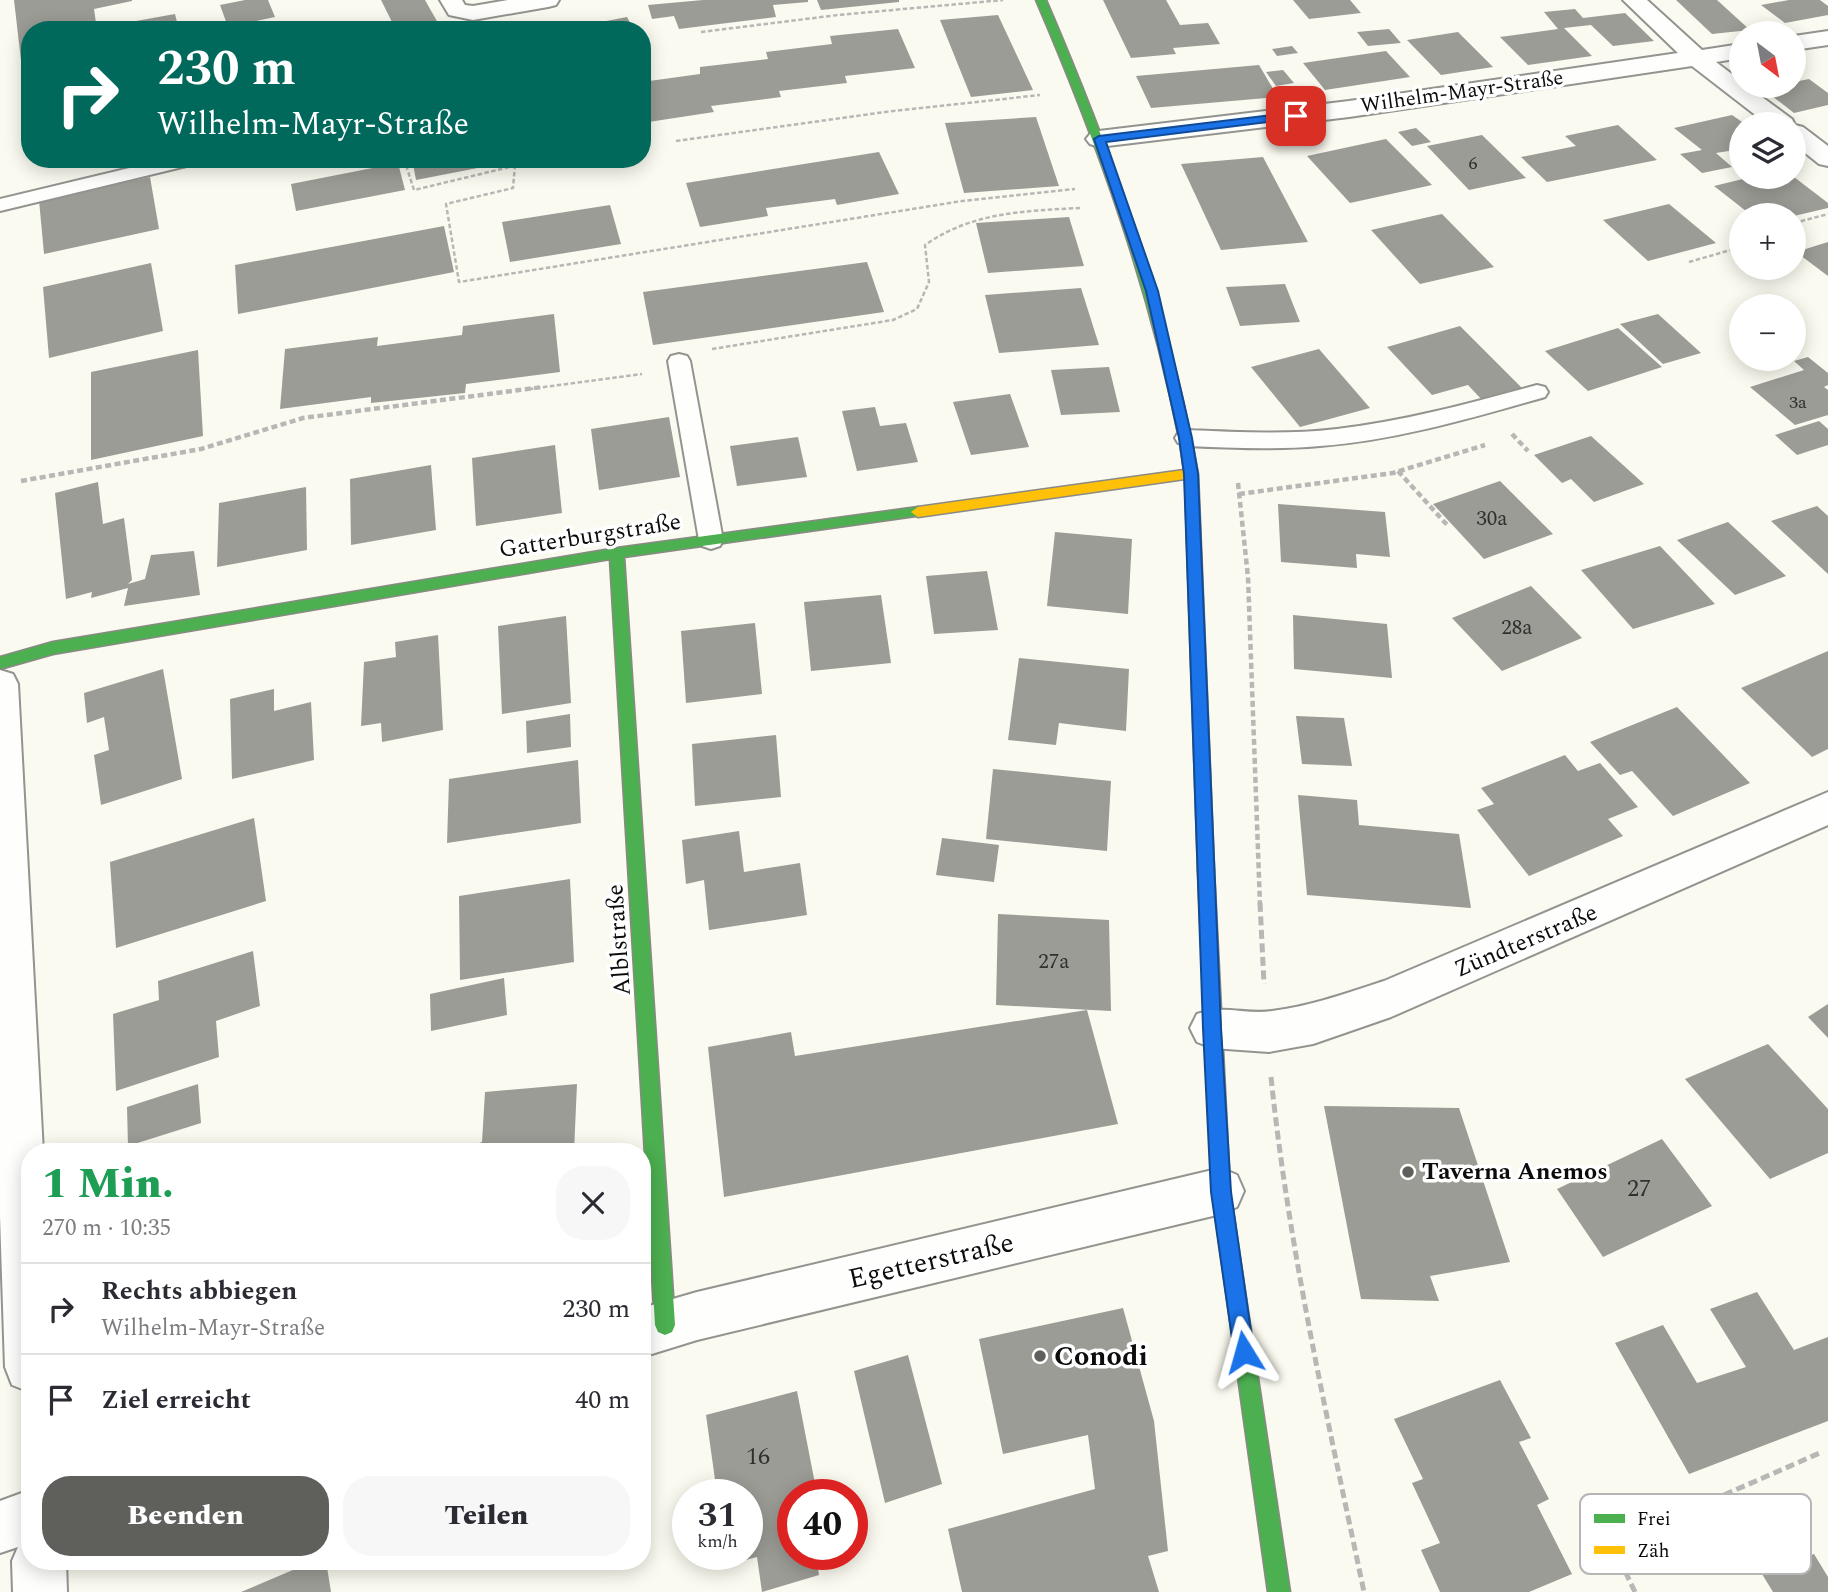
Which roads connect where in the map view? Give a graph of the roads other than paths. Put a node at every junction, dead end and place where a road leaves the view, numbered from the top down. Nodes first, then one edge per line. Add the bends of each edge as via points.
1 (451, 0) edge
2 (548, 0) edge
3 (1041, 0) edge
4 (1634, 0) edge
5 (1828, 38) edge
6 (1806, 41) edge
7 (1729, 53) edge
8 (1696, 58) junction
9 (1767, 112) edge
10 (1099, 139) junction
11 (1806, 141) edge
12 (1828, 158) edge
13 (154, 168) edge
14 (0, 205) edge
15 (679, 361) road end
16 (1537, 392) dead end
17 (1186, 438) junction
18 (1191, 474) junction
19 (710, 540) junction
20 (617, 553) junction
21 (0, 663) edge
22 (0, 684) edge
23 (1828, 808) edge
24 (4, 880) edge
25 (1212, 1028) junction
26 (645, 1143) edge
27 (1221, 1192) junction
28 (21, 1198) edge
29 (651, 1266) edge
30 (654, 1329) edge
31 (21, 1519) edge
32 (0, 1527) edge
33 (39, 1570) edge
34 (40, 1592) edge
35 (1279, 1592) edge

1 - 2 street via 457,10 473,13
3 - 10 street
4 - 8 street
5 - 6 street
7 - 8 street, Wilhelm-Mayr-Straße
8 - 9 street
8 - 10 street, Wilhelm-Mayr-Straße via 1349,109
10 - 17 street via 1152,291
11 - 12 street
13 - 14 lane
15 - 19 lane
16 - 17 lane via 1449,417 1337,437 1276,441
17 - 18 street
18 - 19 street, Gatterburgstraße
18 - 25 street
19 - 20 street, Gatterburgstraße
20 - 21 street, Gatterburgstraße via 67,646
20 - 26 street, Alblstraße
22 - 24 street
23 - 25 street, Zündterstraße via 1401,994 1313,1024 1269,1032
24 - 28 street
25 - 27 street
27 - 30 street, Egetterstraße
27 - 35 street
29 - 30 street, Alblstraße
31 - 32 street
33 - 34 street

